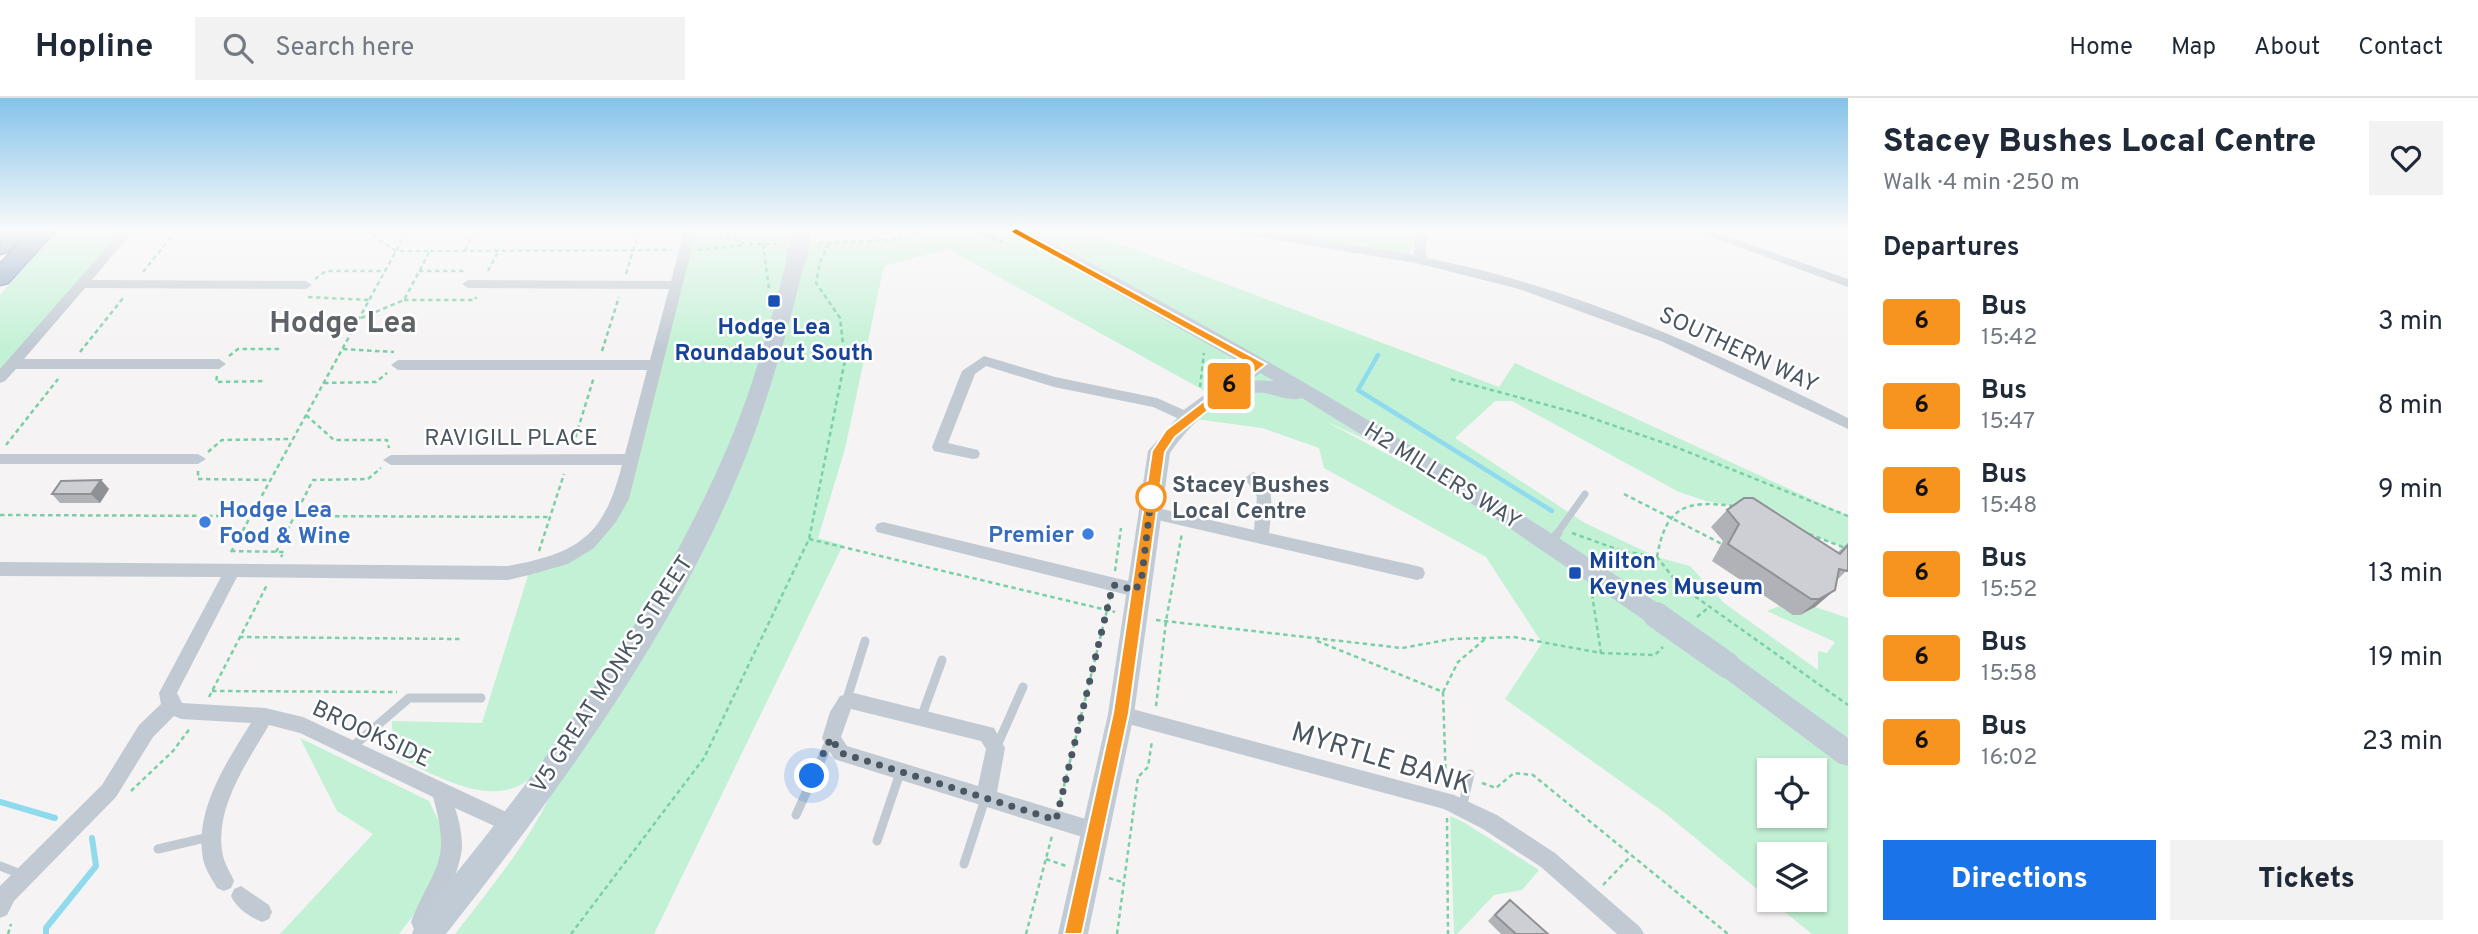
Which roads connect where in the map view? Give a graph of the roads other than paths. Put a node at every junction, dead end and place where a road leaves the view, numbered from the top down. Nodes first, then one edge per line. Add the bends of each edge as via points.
1 (95, 270) edge
2 (679, 270) edge
3 (790, 270) edge
4 (1088, 270) edge
5 (1466, 270) edge
6 (1811, 270) edge
7 (1848, 283) edge
8 (83, 284) junction
9 (468, 284) dead end
10 (306, 285) road end
11 (675, 285) junction
12 (12, 364) junction
13 (219, 364) road end
14 (1260, 364) junction
15 (398, 365) road end
16 (655, 365) junction
17 (0, 379) edge
18 (1222, 391) junction
19 (1341, 412) junction
20 (1188, 418) junction
21 (1848, 424) edge
22 (973, 454) dead end
23 (0, 459) edge
24 (198, 459) road end
25 (631, 459) junction
26 (391, 460) road end
27 (1253, 478) dead end
28 (1585, 494) dead end
29 (1149, 512) junction
30 (883, 528) dead end
31 (1261, 535) junction
32 (1551, 542) junction
33 (0, 569) edge
34 (227, 570) junction
35 (1417, 573) dead end
36 (1125, 588) junction
37 (865, 641) dead end
38 (942, 660) dead end
39 (1023, 687) dead end
40 (481, 698) dead end
41 (846, 702) junction
42 (171, 707) junction
43 (1121, 713) junction
44 (265, 716) junction
45 (921, 718) junction
46 (831, 738) junction
47 (351, 748) junction
48 (996, 748) junction
49 (1848, 754) edge
50 (901, 771) junction
51 (1470, 776) road end
52 (441, 792) junction
53 (986, 796) junction
54 (1454, 804) junction
55 (796, 815) dead end
56 (512, 825) junction
57 (1095, 831) junction
58 (209, 837) junction
59 (877, 841) dead end
60 (158, 849) dead end
61 (964, 864) dead end
62 (0, 866) edge
63 (26, 876) junction
64 (224, 881) dead end
65 (241, 896) dead end
66 (0, 908) edge
67 (262, 912) dead end
68 (415, 934) edge
69 (427, 934) edge
70 (1073, 934) edge
71 (1633, 934) edge

1 - 8 street
2 - 11 street
3 - 56 street, V5 GREAT MONKS STREET via 768,370 702,529 648,625
4 - 14 street, H2 MILLERS WAY
5 - 21 street, SOUTHERN WAY via 1591,306 1707,354
6 - 7 street
8 - 10 street
8 - 12 street
9 - 11 street
11 - 16 street
12 - 13 street
12 - 17 street
14 - 18 street
14 - 19 street, H2 MILLERS WAY
15 - 16 street
16 - 25 street
18 - 19 street via 1262,386 1290,390
18 - 20 street
19 - 32 street, H2 MILLERS WAY
20 - 22 street via 1157,403 1055,382 984,361 969,371 939,447
20 - 29 street via 1159,451
23 - 24 street
25 - 26 street, RAVIGILL PLACE
25 - 34 street via 621,499 604,530 573,557 534,568 508,573
27 - 31 street via 1265,496
28 - 32 lane
29 - 31 street
29 - 36 street via 1142,575
30 - 36 street
31 - 35 street
32 - 49 street, H2 MILLERS WAY, bridge
33 - 34 street
34 - 42 street via 168,693
36 - 43 street via 1136,617
37 - 41 lane
38 - 45 lane
39 - 48 lane
40 - 47 lane via 409,698
41 - 45 street
41 - 46 street
42 - 44 street, BROOKSIDE
42 - 63 street via 146,731 109,791
43 - 54 street, MYRTLE BANK
43 - 57 street
44 - 47 street, BROOKSIDE via 303,725
44 - 58 street via 224,793
45 - 48 street via 987,734
46 - 50 street via 841,753
46 - 55 lane
47 - 52 street, BROOKSIDE
48 - 53 street
50 - 53 street
50 - 59 lane
51 - 54 lane
52 - 56 street, BROOKSIDE
52 - 68 street via 454,835 453,854
53 - 57 street
53 - 61 lane
54 - 71 street, MYRTLE BANK via 1548,860
56 - 69 street, V5 GREAT MONKS STREET
57 - 70 street
58 - 60 lane
58 - 64 street via 215,869
62 - 63 lane
63 - 66 street
65 - 67 street

